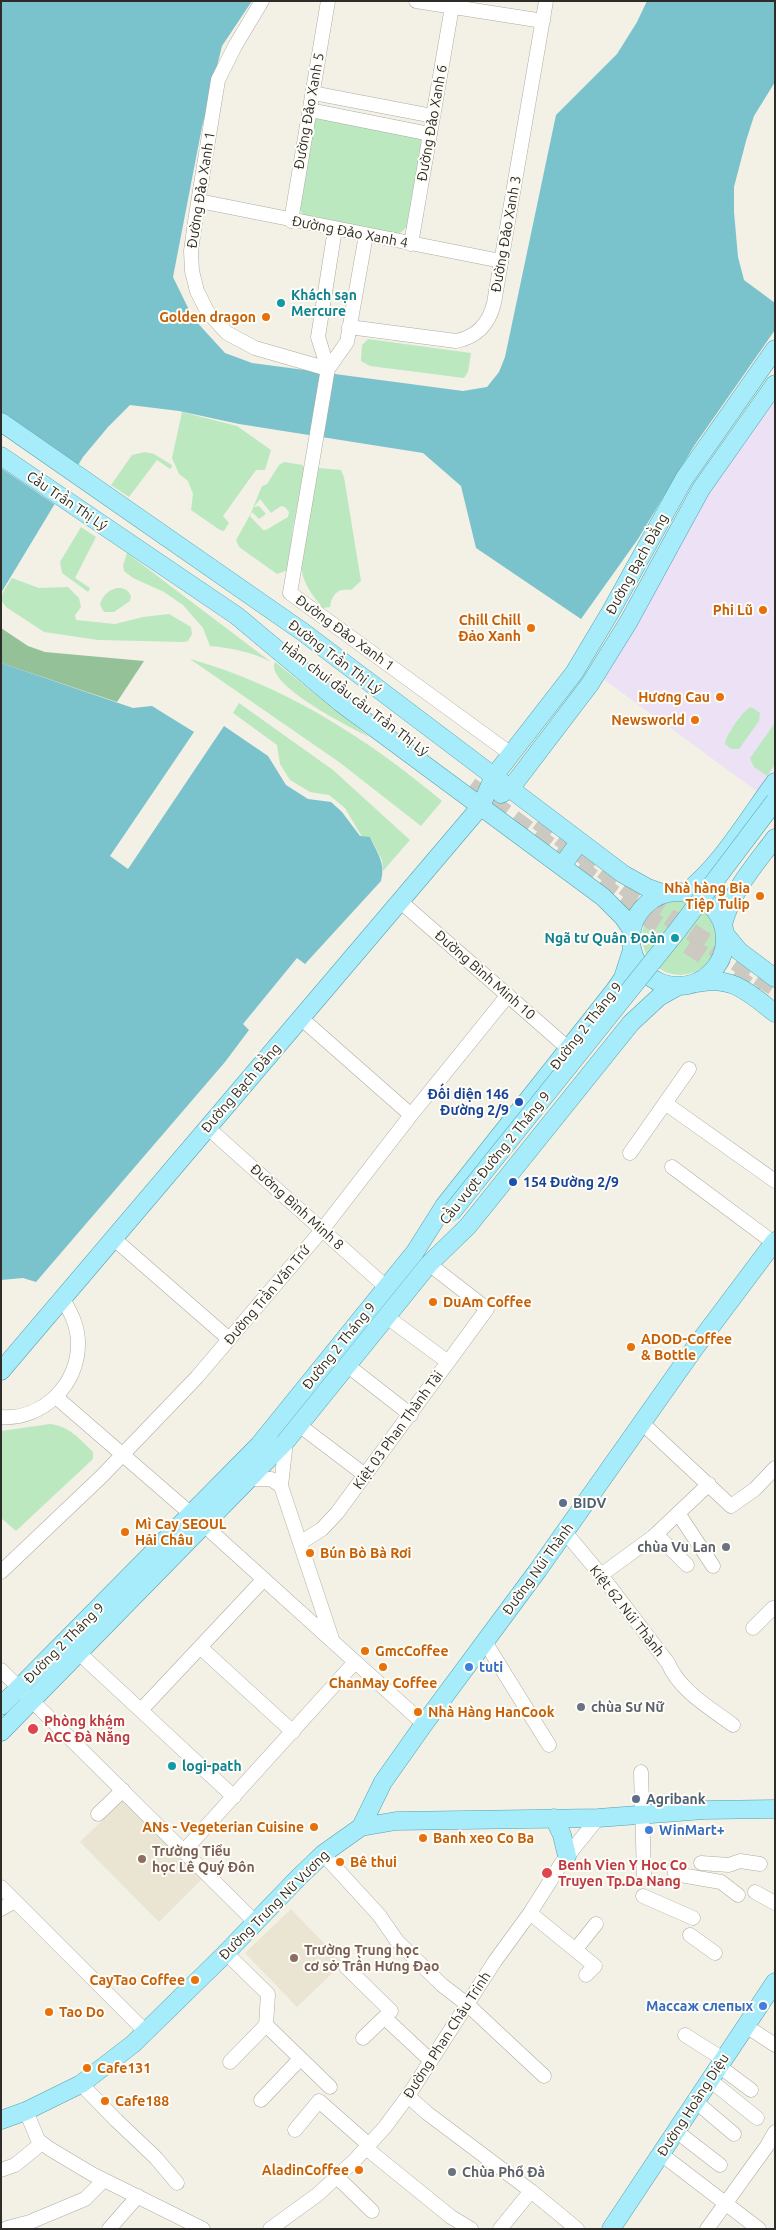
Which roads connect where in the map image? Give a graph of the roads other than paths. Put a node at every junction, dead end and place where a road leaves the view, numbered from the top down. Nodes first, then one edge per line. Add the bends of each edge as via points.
1 (262, 1) edge
2 (328, 1) edge
3 (416, 1) edge
4 (546, 1) edge
5 (452, 4) edge
6 (543, 21) junction
7 (313, 93) junction
8 (310, 110) junction
9 (433, 116) junction
10 (430, 134) junction
11 (199, 201) junction
12 (291, 221) junction
13 (335, 229) junction
14 (366, 235) junction
15 (411, 244) junction
16 (501, 262) junction
17 (349, 327) junction
18 (775, 349) edge
19 (327, 372) junction
20 (775, 384) edge
21 (1, 422) edge
22 (1, 456) edge
23 (684, 479) junction
24 (701, 489) junction
25 (133, 545) joint
26 (237, 616) junction
27 (584, 656) junction
28 (600, 668) junction
29 (511, 754) junction
30 (480, 779) junction
31 (775, 782) edge
32 (510, 789) junction
33 (775, 801) edge
34 (481, 806) junction
35 (775, 819) edge
36 (775, 838) edge
37 (579, 842) junction
38 (562, 866) junction
39 (685, 892) junction
40 (665, 894) junction
41 (401, 902) junction
42 (724, 929) junction
43 (632, 930) junction
44 (632, 950) junction
45 (775, 978) edge
46 (697, 983) junction
47 (677, 986) junction
48 (508, 995) junction
49 (775, 1013) edge
50 (302, 1018) junction
51 (569, 1049) junction
52 (689, 1070) dead end
53 (665, 1103) junction
54 (411, 1115) junction
55 (208, 1127) junction
56 (630, 1153) dead end
57 (672, 1167) dead end
58 (775, 1181) edge
59 (455, 1217) junction
60 (322, 1230) junction
61 (114, 1238) junction
62 (774, 1242) edge
63 (415, 1252) junction
64 (429, 1264) junction
65 (386, 1288) junction
66 (63, 1299) junction
67 (387, 1316) junction
68 (229, 1338) junction
69 (448, 1362) junction
70 (347, 1365) junction
71 (1, 1371) edge
72 (56, 1398) junction
73 (411, 1415) junction
74 (1, 1418) edge
75 (642, 1423) junction
76 (299, 1425) junction
77 (286, 1441) junction
78 (123, 1455) junction
79 (775, 1468) edge
80 (365, 1475) junction
81 (250, 1479) junction
82 (709, 1484) junction
83 (281, 1486) junction
84 (678, 1513) junction
85 (198, 1520) junction
86 (565, 1532) junction
87 (656, 1534) junction
88 (300, 1543) junction
89 (687, 1565) dead end
90 (714, 1566) dead end
91 (1, 1572) edge
92 (601, 1575) junction
93 (264, 1580) junction
94 (775, 1610) edge
95 (753, 1628) dead end
96 (333, 1642) junction
97 (485, 1642) junction
98 (200, 1646) junction
99 (79, 1653) junction
100 (355, 1662) junction
101 (1, 1670) edge
102 (20, 1687) junction
103 (32, 1700) junction
104 (1, 1706) edge
105 (141, 1710) junction
106 (424, 1724) junction
107 (733, 1725) dead end
108 (1, 1732) edge
109 (293, 1732) junction
110 (549, 1745) dead end
111 (641, 1772) dead end
112 (123, 1790) junction
113 (234, 1797) junction
114 (775, 1809) edge
115 (98, 1814) dead end
116 (644, 1814) junction
117 (554, 1818) junction
118 (598, 1818) junction
119 (360, 1827) junction
120 (184, 1851) junction
121 (324, 1854) junction
122 (567, 1856) junction
123 (700, 1863) dead end
124 (760, 1864) dead end
125 (675, 1867) dead end
126 (644, 1875) dead end
127 (1, 1888) edge
128 (755, 1892) dead end
129 (738, 1895) dead end
130 (644, 1896) dead end
131 (15, 1901) junction
132 (775, 1903) edge
133 (1, 1909) edge
134 (530, 1913) junction
135 (693, 1918) dead end
136 (255, 1922) junction
137 (596, 1924) dead end
138 (690, 1935) dead end
139 (576, 1949) junction
140 (715, 1952) dead end
141 (226, 1953) junction
142 (346, 1967) dead end
143 (586, 1975) dead end
144 (775, 1982) edge
145 (468, 2005) junction
146 (385, 2018) junction
147 (266, 2025) junction
148 (746, 2026) junction
149 (146, 2033) junction
150 (685, 2035) dead end
151 (363, 2038) dead end
152 (775, 2045) edge
153 (300, 2059) junction
154 (431, 2061) junction
155 (230, 2062) dead end
156 (717, 2068) junction
157 (544, 2076) dead end
158 (82, 2084) junction
159 (330, 2088) dead end
160 (751, 2090) dead end
161 (408, 2096) junction
162 (261, 2100) dead end
163 (695, 2101) junction
164 (26, 2111) junction
165 (757, 2118) dead end
166 (1, 2120) edge
167 (295, 2130) dead end
168 (676, 2131) junction
169 (775, 2132) edge
170 (734, 2134) dead end
171 (42, 2143) junction
172 (368, 2146) junction
173 (661, 2154) junction
174 (720, 2165) dead end
175 (1, 2170) edge
176 (337, 2176) junction
177 (104, 2180) junction
178 (177, 2183) dead end
179 (531, 2190) junction
180 (138, 2196) junction
181 (725, 2203) junction
182 (372, 2211) dead end
183 (33, 2225) edge
184 (456, 2225) edge
185 (197, 2227) edge
186 (7, 2228) edge
187 (614, 2228) edge
188 (109, 2229) edge
189 (270, 2229) edge
190 (471, 2229) edge
191 (500, 2229) edge
192 (577, 2229) edge
193 (707, 2229) edge
194 (759, 2229) edge

1 - 11 street, Đường Đảo Xanh 1 via 218,80
2 - 7 street, Đường Đảo Xanh 5
3 - 5 street
4 - 6 street, Đường Đảo Xanh 3
5 - 6 street
5 - 9 street, Đường Đảo Xanh 6
6 - 16 street, Đường Đảo Xanh 3
7 - 8 street, Đường Đảo Xanh 5
7 - 9 street
8 - 10 street
8 - 12 street, Đường Đảo Xanh 5
9 - 10 street, Đường Đảo Xanh 6
10 - 15 street, Đường Đảo Xanh 6
11 - 12 street, Đường Đảo Xanh 4
11 - 19 street, Đường Đảo Xanh 1 via 190,261 197,291 212,318 245,344
12 - 13 street, Đường Đảo Xanh 4
13 - 14 street, Đường Đảo Xanh 4
13 - 19 street, Đường Đảo Xanh 1 via 318,337
14 - 15 street, Đường Đảo Xanh 4
14 - 17 street, Đường Đảo Xanh 1
15 - 16 street, Đường Đảo Xanh 4
16 - 17 street, Đường Đảo Xanh 3 via 492,313 487,324 468,339 456,341
17 - 19 street, Đường Đảo Xanh 1 via 346,342
18 - 23 main road, Đường Bạch Đằng
19 - 29 street, Đường Đảo Xanh 1 via 290,593
20 - 24 main road, Đường Bạch Đằng
21 - 30 main road, Hầm chui đầu cầu Trần Thị Lý via 248,594 296,640
22 - 25 main road, Cầu Trần Thị Lý
23 - 24 main road
23 - 27 main road, Đường Bạch Đằng
24 - 28 main road, Đường Bạch Đằng
25 - 26 main road, Đường Trần Thị Lý
26 - 30 main road, Hầm chui đầu cầu Trần Thị Lý
26 - 34 main road, Đường Trần Thị Lý via 341,703
27 - 28 main road
27 - 29 main road, Đường Bạch Đằng
28 - 32 main road, Đường Bạch Đằng
29 - 30 main road, Đường Bạch Đằng
30 - 32 main road
30 - 34 main road, Đường Bạch Đằng
31 - 39 main road via 715,864
32 - 34 main road
32 - 37 main road
33 - 59 main road, Cầu vượt Đường 2 Tháng 9, bridge
34 - 38 main road, Đường Trần Thị Lý
34 - 41 main road, Đường Bạch Đằng
35 - 59 main road, Cầu vượt Đường 2 Tháng 9 via 686,937
36 - 42 main road via 739,886 726,910
37 - 38 main road
37 - 40 main road via 636,882
38 - 43 main road, Đường Trần Thị Lý via 603,896
39 - 40 main road
39 - 42 main road via 712,906
40 - 43 main road via 647,904
41 - 48 street, Đường Bình Minh 10
41 - 50 main road, Đường Bạch Đằng
42 - 45 main road via 739,951
42 - 46 main road via 723,954 719,963 710,975
43 - 44 main road
44 - 47 main road via 648,976
44 - 51 main road, Đường 2 Tháng 9 via 623,978
46 - 47 main road
46 - 49 main road via 714,980 732,983
47 - 64 main road, Đường 2 Tháng 9 via 659,997 631,1023 468,1226
48 - 51 street, Đường Bình Minh 10
48 - 54 street, Đường Trần Văn Trứ
50 - 54 street
50 - 55 main road, Đường Bạch Đằng
51 - 63 main road, Đường 2 Tháng 9 via 444,1206
52 - 53 street
53 - 56 street
53 - 58 street
54 - 60 street, Đường Trần Văn Trứ
55 - 60 street, Đường Bình Minh 8
55 - 61 main road, Đường Bạch Đằng
57 - 62 street
59 - 63 main road, Cầu vượt Đường 2 Tháng 9
59 - 64 main road, Cầu vượt Đường 2 Tháng 9
60 - 65 street, Đường Bình Minh 8
60 - 68 street, Đường Trần Văn Trứ
61 - 66 main road, Đường Bạch Đằng
61 - 68 street
62 - 75 main road, Đường Núi Thành
63 - 65 main road, Đường 2 Tháng 9
64 - 67 main road, Đường 2 Tháng 9
64 - 69 street, Kiệt 03 Phan Thành Tài via 488,1309
65 - 85 main road, Đường 2 Tháng 9
66 - 71 main road, Đường Bạch Đằng
66 - 72 street via 76,1327 77,1357 69,1379
67 - 69 street
67 - 70 main road, Đường 2 Tháng 9
68 - 78 street, Đường Trần Văn Trứ
69 - 73 street, Kiệt 03 Phan Thành Tài
70 - 73 street, Đường 2 Tháng 9
70 - 76 main road, Đường 2 Tháng 9
72 - 74 street via 34,1412
72 - 78 street
73 - 80 street, Kiệt 03 Phan Thành Tài
75 - 82 street
75 - 86 main road, Đường Núi Thành
76 - 77 main road, Đường 2 Tháng 9
76 - 80 street
77 - 81 main road, Đường 2 Tháng 9
77 - 83 street
78 - 85 street
78 - 91 street, Đường Trần Văn Trứ
79 - 82 street via 755,1490 731,1506
80 - 88 street, Kiệt 03 Phan Thành Tài via 322,1529
81 - 83 street via 271,1479
81 - 85 main road, Đường 2 Tháng 9
82 - 84 street
83 - 88 street
84 - 87 street
84 - 90 street
85 - 93 street
85 - 99 main road, Đường 2 Tháng 9
85 - 102 main road, Đường 2 Tháng 9
86 - 92 street, Kiệt 62 Núi Thành
86 - 97 main road, Đường Núi Thành
87 - 89 street
87 - 92 street
88 - 96 street
92 - 107 street, Kiệt 62 Núi Thành via 688,1691
93 - 96 street
93 - 98 street
94 - 95 street via 773,1608
96 - 100 street
97 - 106 main road, Đường Núi Thành
97 - 110 street
98 - 105 street
98 - 109 street
99 - 103 main road, Đường 2 Tháng 9
99 - 105 street
100 - 106 street
100 - 109 street
101 - 102 street
102 - 103 street
102 - 104 main road, Đường 2 Tháng 9
103 - 108 main road, Đường 2 Tháng 9
103 - 112 street
105 - 113 street
106 - 119 main road, Đường Núi Thành via 383,1782
109 - 113 street
111 - 116 street
112 - 115 street
112 - 120 street
113 - 120 street
114 - 116 main road, Đường Trưng Nữ Vương
116 - 118 main road, Đường Trưng Nữ Vương
116 - 126 street
117 - 118 main road, Đường Trưng Nữ Vương
117 - 119 main road, Đường Trưng Nữ Vương via 396,1821
117 - 122 main road
118 - 122 street, Đường Phan Châu Trinh
119 - 121 main road, Đường Trưng Nữ Vương
120 - 136 street
121 - 136 main road, Đường Trưng Nữ Vương
121 - 145 street via 379,1915 397,1941 442,1986
122 - 134 street, Đường Phan Châu Trinh
123 - 124 street via 729,1865 740,1861
125 - 129 street via 675,1874 721,1882
127 - 131 street
128 - 132 street
130 - 135 street
131 - 133 street
131 - 149 street
134 - 139 street
134 - 145 street, Đường Phan Châu Trinh
136 - 141 main road, Đường Trưng Nữ Vương
137 - 139 street
138 - 140 street
139 - 143 street via 595,1966
141 - 147 street via 268,1994
141 - 149 main road, Đường Trưng Nữ Vương
142 - 146 street via 391,2011
144 - 148 main road, Đường Hoàng Diệu
145 - 154 street, Đường Phan Châu Trinh
145 - 157 street
146 - 151 street
146 - 154 street
147 - 153 street
147 - 155 street
148 - 152 street
148 - 156 main road, Đường Hoàng Diệu
149 - 158 main road, Đường Trưng Nữ Vương
150 - 156 street
153 - 159 street
153 - 162 street
154 - 161 street, Đường Phan Châu Trinh
156 - 160 street
156 - 163 main road, Đường Hoàng Diệu
156 - 165 street
158 - 164 main road, Đường Trưng Nữ Vương
158 - 178 street
161 - 172 street, Đường Phan Châu Trinh
161 - 179 street via 427,2114
163 - 168 main road, Đường Hoàng Diệu
163 - 170 street
164 - 166 main road, Đường Trưng Nữ Vương
164 - 171 street
167 - 172 street via 319,2101
168 - 173 main road, Đường Hoàng Diệu
168 - 174 street
169 - 181 street
171 - 175 street via 15,2164
171 - 177 street
172 - 176 street, Đường Phan Châu Trinh
172 - 184 street
173 - 181 street
173 - 187 main road, Đường Hoàng Diệu
176 - 182 street
176 - 189 street, Đường Phan Châu Trinh
177 - 180 street
177 - 183 street via 85,2199
179 - 191 street
179 - 192 street
180 - 185 street
180 - 188 street
181 - 193 street
181 - 194 street
183 - 186 street
184 - 190 street

